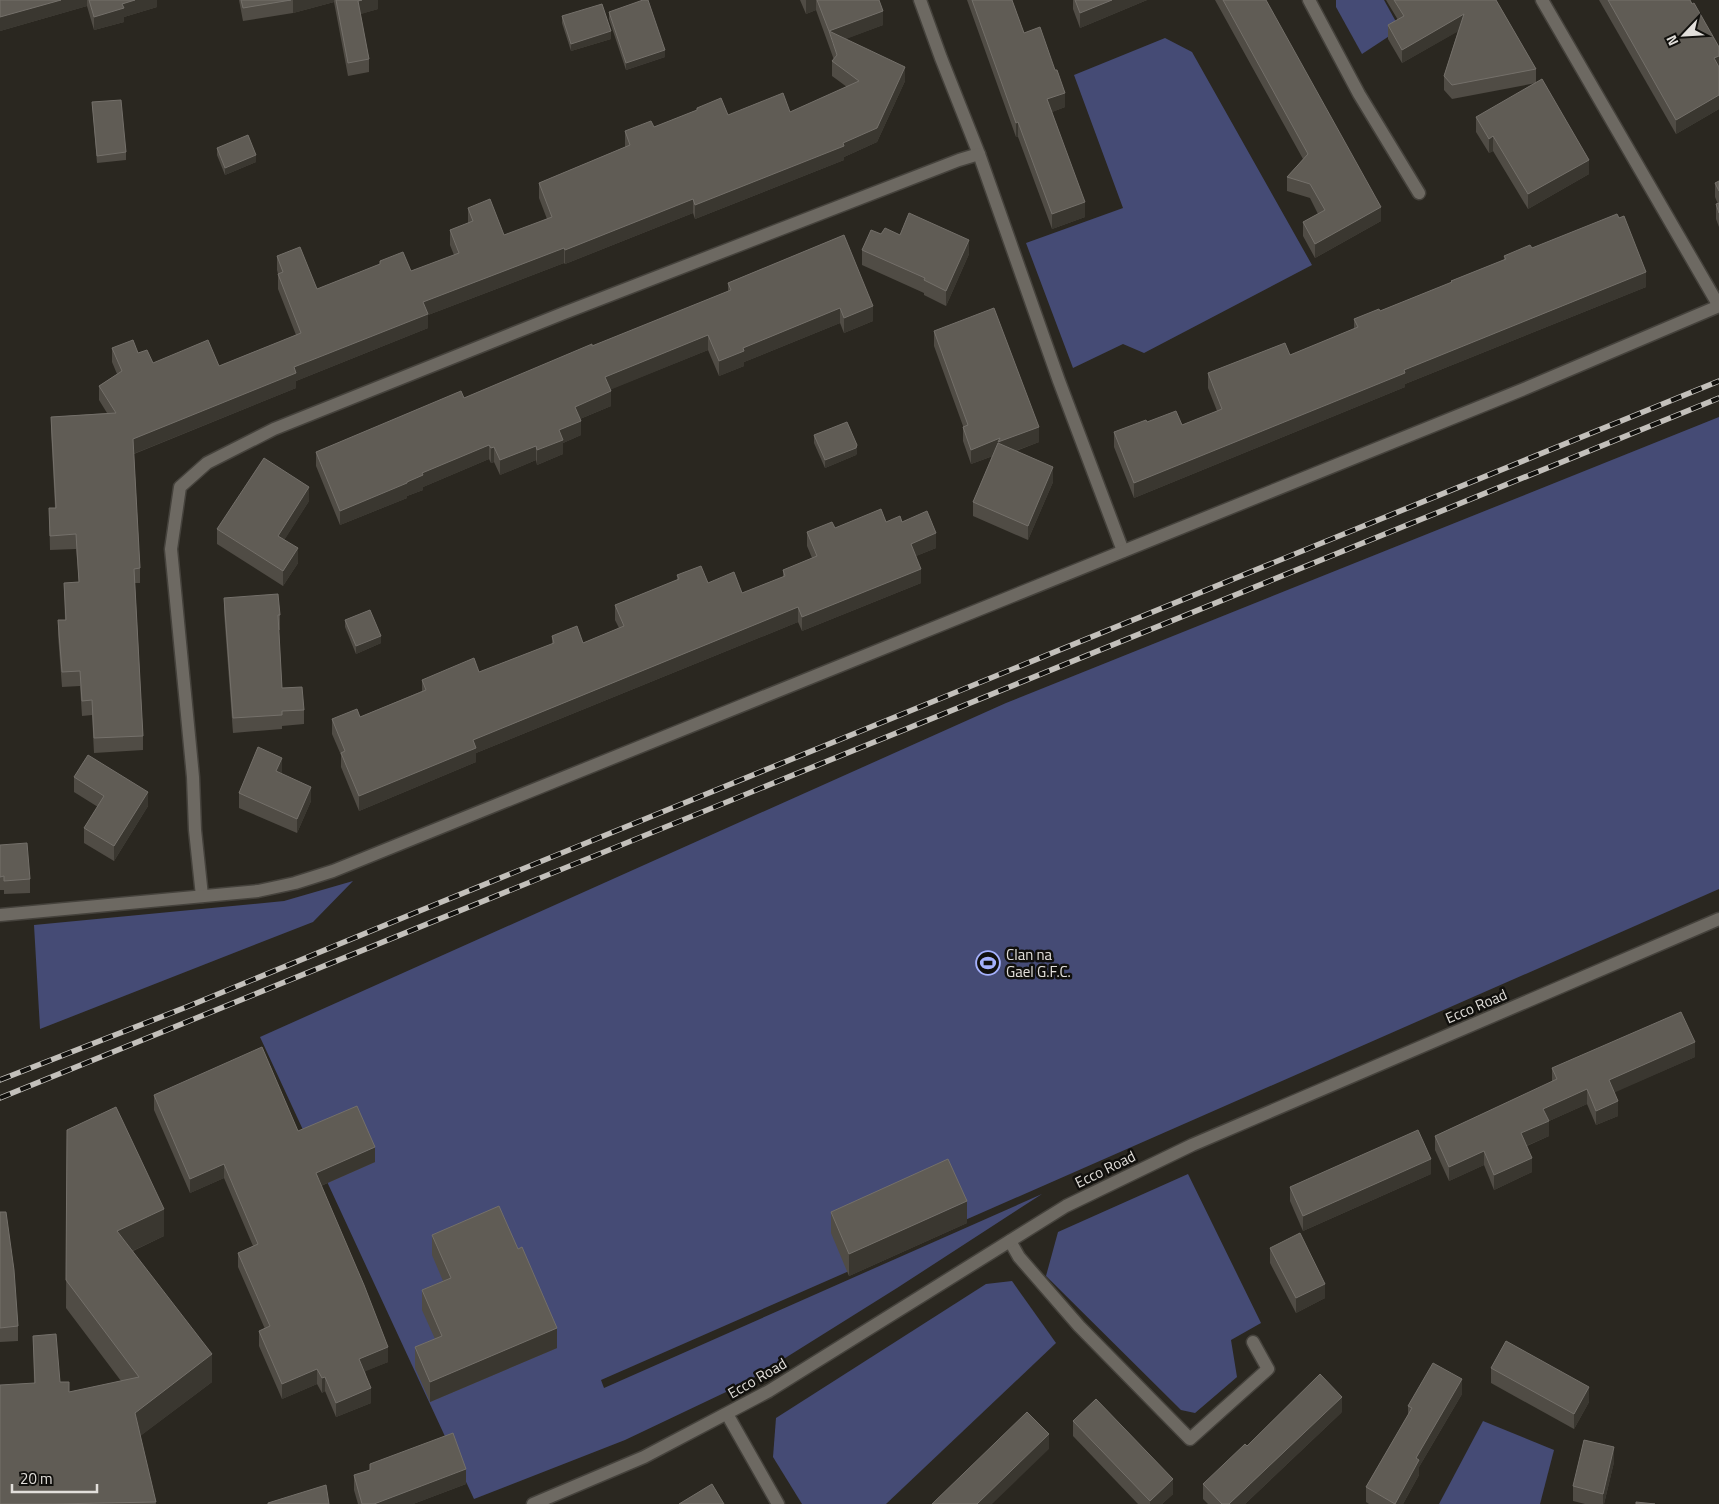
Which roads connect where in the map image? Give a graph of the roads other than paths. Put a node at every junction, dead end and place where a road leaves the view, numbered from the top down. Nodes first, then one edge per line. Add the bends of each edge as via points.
1 (920, 0) edge
2 (1309, 0) edge
3 (1542, 0) edge
4 (979, 154) junction
5 (1419, 193) dead end
6 (1719, 306) edge
7 (1123, 551) junction
8 (202, 896) junction
9 (0, 915) edge
10 (1719, 918) edge
11 (1010, 1241) junction
12 (1253, 1342) dead end
13 (726, 1414) junction
14 (533, 1504) edge
15 (778, 1504) edge

1 - 4 street
2 - 5 street
3 - 6 street
4 - 7 street
4 - 8 street via 274,428 207,463 180,487 171,549
6 - 7 street via 1524,389
7 - 8 street via 333,871 258,891
8 - 9 street
10 - 11 street, Ecco Road via 1192,1145 1066,1206
11 - 12 street via 1023,1262 1079,1326 1190,1439 1268,1369
11 - 13 street, Ecco Road via 769,1391
13 - 14 street, Ecco Road via 644,1457
13 - 15 street

